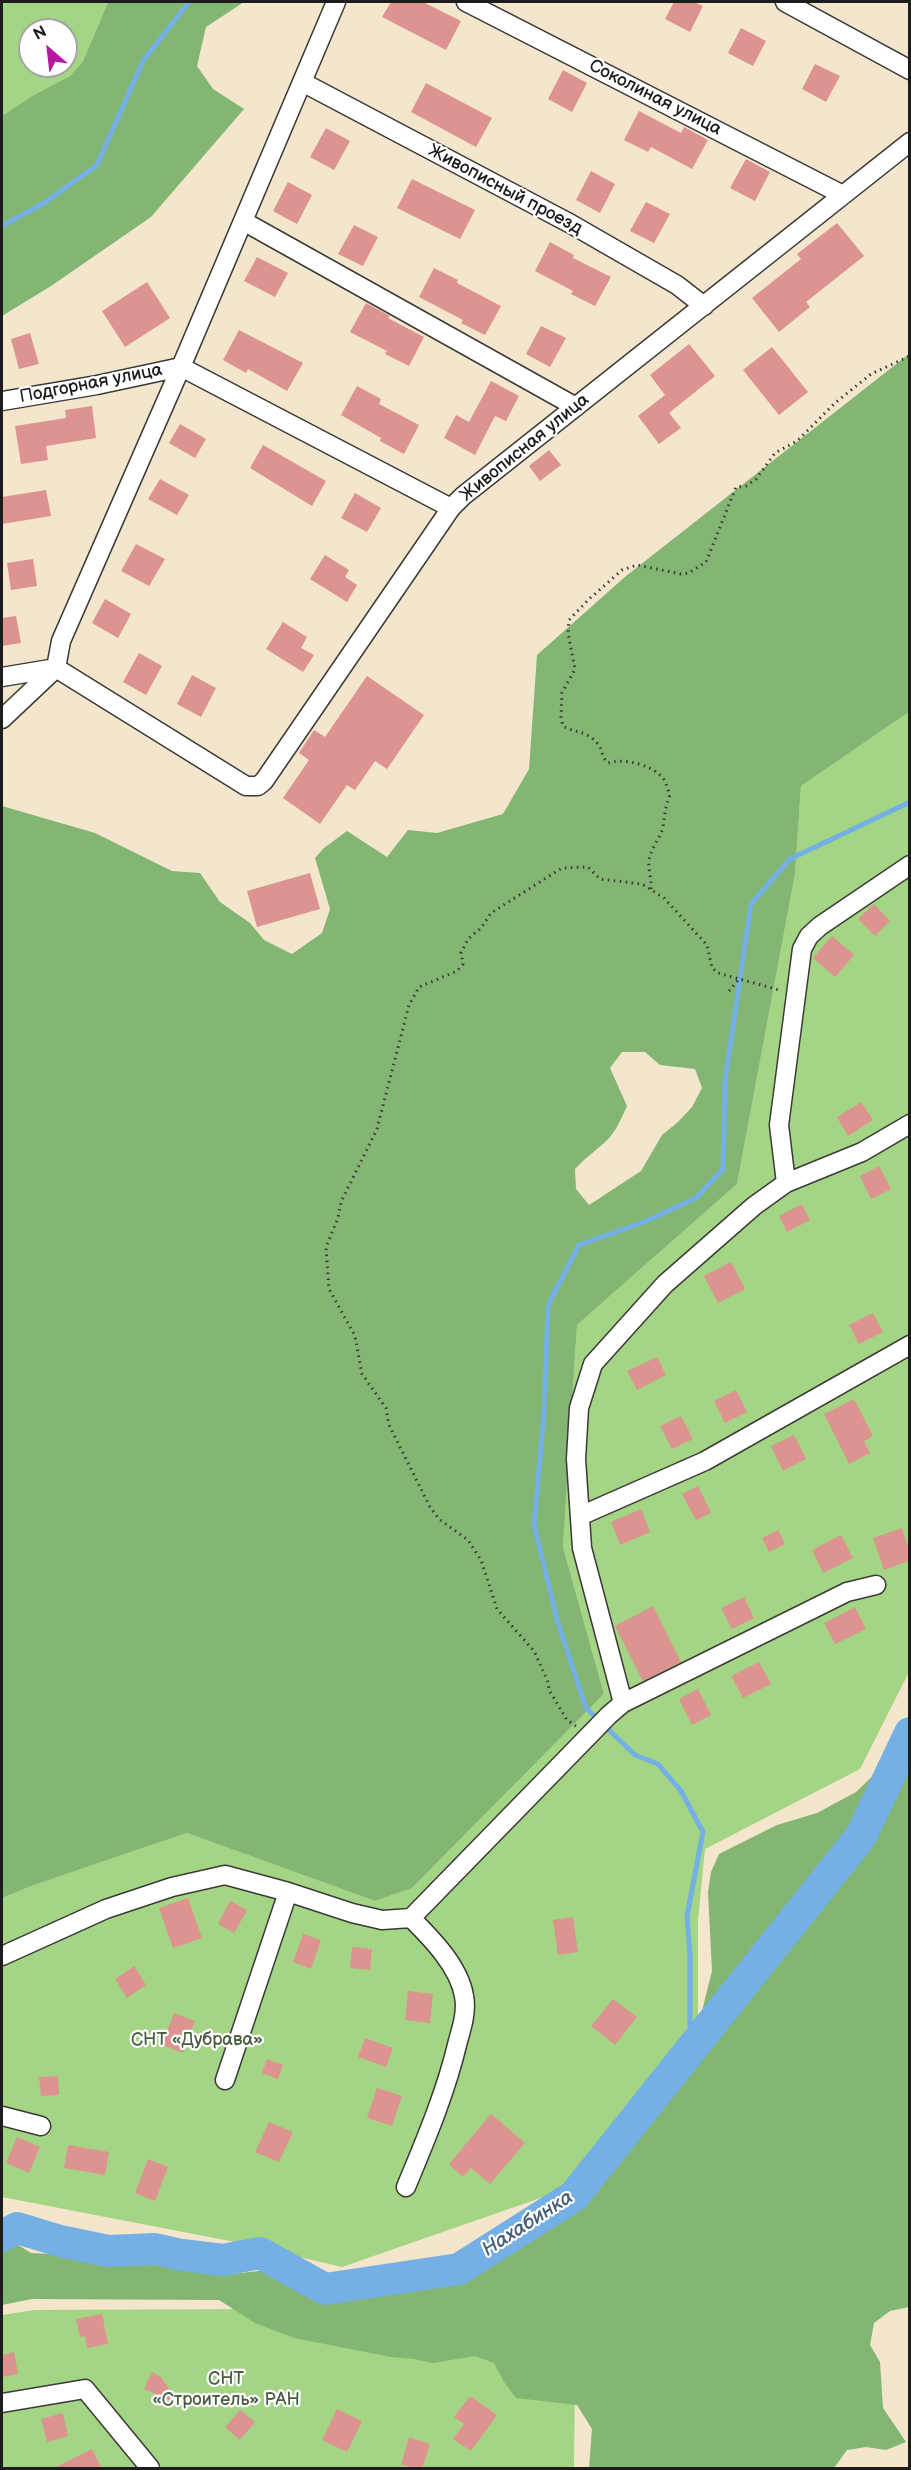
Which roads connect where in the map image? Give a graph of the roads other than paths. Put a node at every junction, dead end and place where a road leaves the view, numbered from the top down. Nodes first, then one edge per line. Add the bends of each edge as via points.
1 (336, 2) edge
2 (466, 2) edge
3 (785, 2) edge
4 (909, 70) edge
5 (302, 82) junction
6 (909, 142) edge
7 (843, 195) junction
8 (243, 221) junction
9 (704, 306) junction
10 (181, 367) junction
11 (2, 401) edge
12 (576, 407) junction
13 (451, 508) junction
14 (56, 668) junction
15 (2, 677) edge
16 (2, 719) edge
17 (909, 865) edge
18 (909, 1124) edge
19 (786, 1183) junction
20 (909, 1345) edge
21 (580, 1516) junction
22 (876, 1585) dead end
23 (616, 1709) junction
24 (288, 1892) junction
25 (411, 1918) junction
26 (2, 1956) edge
27 (225, 2080) dead end
28 (2, 2116) edge
29 (41, 2126) dead end
30 (406, 2187) dead end
31 (2, 2403) edge
32 (150, 2469) edge

1 - 5 street
2 - 7 street, Соколиная улица
3 - 4 street
5 - 8 street
5 - 9 street, Живописный проезд via 571,224 677,285
6 - 7 street, Живописная улица
7 - 9 street, Живописная улица
8 - 10 street
8 - 12 street
9 - 12 street, Живописная улица
10 - 11 street, Подгорная улица
10 - 13 street
10 - 14 street via 61,642
12 - 13 street, Живописная улица
13 - 14 street, Живописная улица via 258,786 246,786
14 - 15 street
14 - 16 street
17 - 19 street via 820,926 802,949 779,1125
18 - 19 street via 862,1152
19 - 21 street via 665,1284 593,1364 579,1408 576,1459
20 - 21 street via 705,1461
21 - 23 street via 582,1548
22 - 23 street via 847,1593
23 - 25 street
24 - 25 street via 382,1920
24 - 26 street via 225,1875 106,1909
24 - 27 street
25 - 30 street via 434,1940 454,1971 464,1995 464,2018 450,2076
28 - 29 street
31 - 32 street via 86,2389

